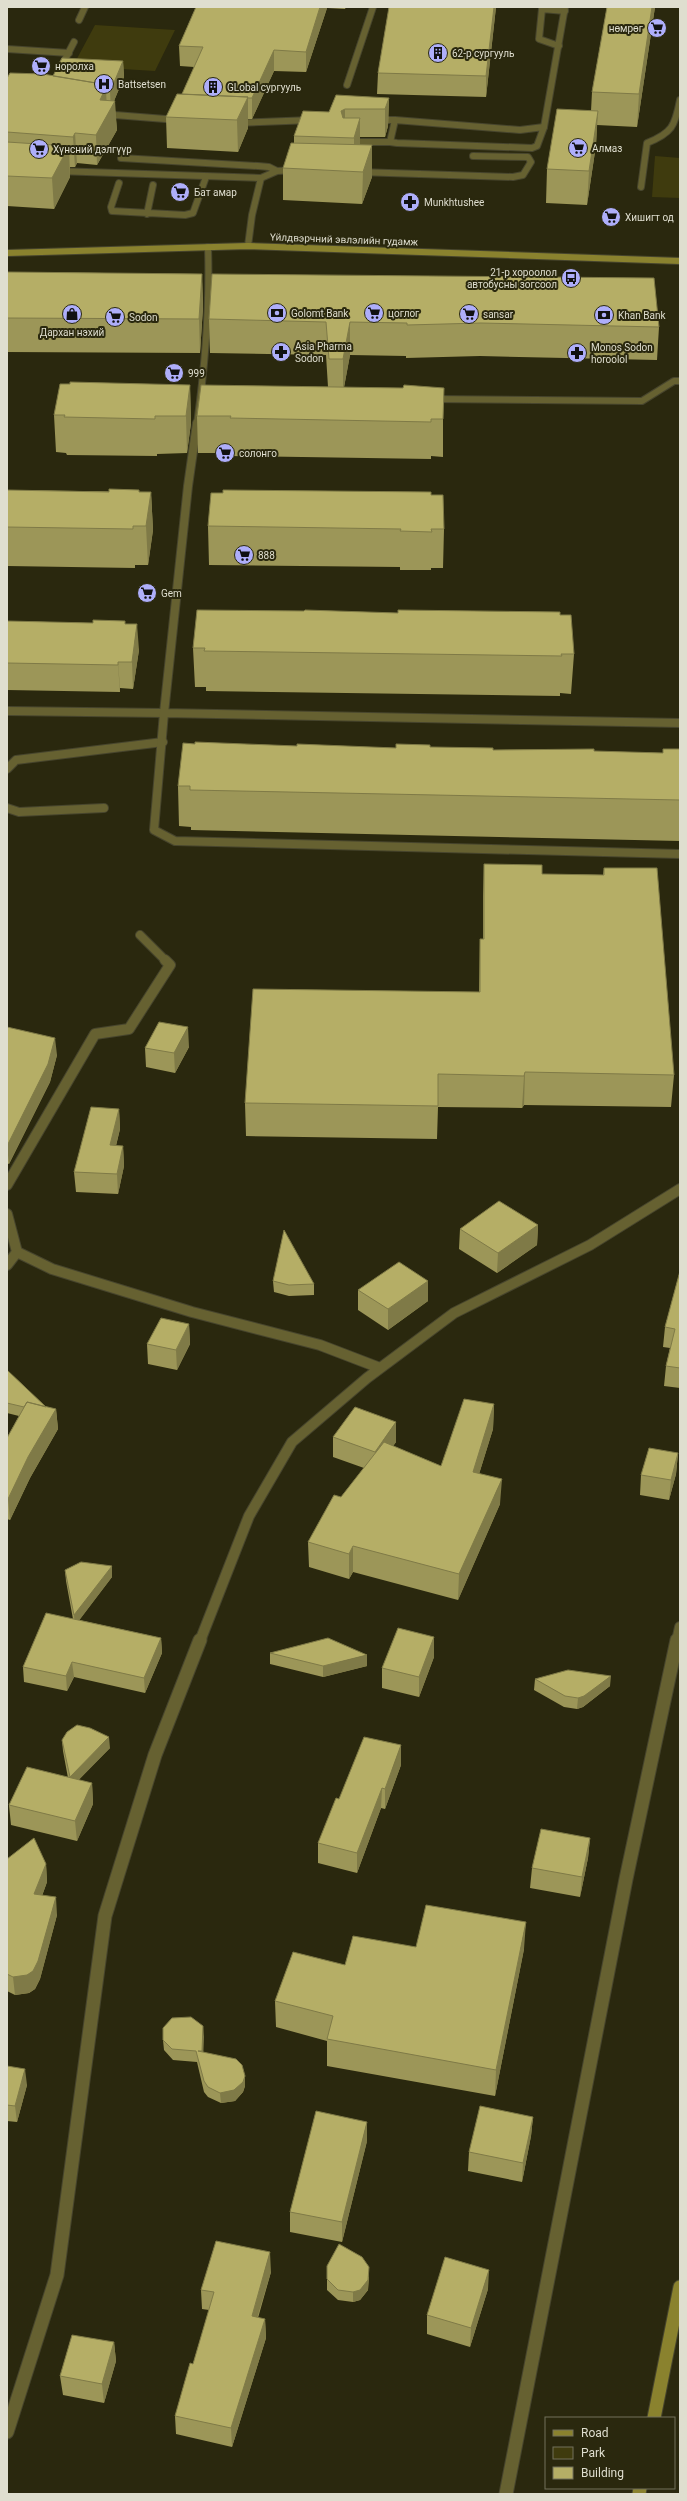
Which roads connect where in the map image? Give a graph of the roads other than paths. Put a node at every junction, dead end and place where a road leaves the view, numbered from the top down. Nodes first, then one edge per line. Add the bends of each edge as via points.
1 (85, 7) edge
2 (373, 7) edge
3 (542, 8) edge
4 (565, 9) edge
5 (79, 20) dead end
6 (74, 42) dead end
7 (559, 46) junction
8 (7, 49) edge
9 (69, 53) junction
10 (55, 79) edge
11 (347, 84) dead end
12 (680, 100) edge
13 (99, 108) edge
14 (320, 119) edge
15 (372, 120) edge
16 (395, 120) junction
17 (188, 121) edge
18 (227, 122) edge
19 (544, 127) junction
20 (345, 142) edge
21 (390, 142) junction
22 (366, 143) junction
23 (364, 150) edge
24 (473, 156) dead end
25 (121, 158) dead end
26 (359, 164) edge
27 (49, 170) edge
28 (305, 170) edge
29 (277, 171) junction
30 (350, 171) edge
31 (357, 172) junction
32 (206, 177) junction
33 (261, 178) junction
34 (118, 183) dead end
35 (153, 185) dead end
36 (641, 188) dead end
37 (147, 214) junction
38 (248, 246) junction
39 (208, 247) junction
40 (7, 253) edge
41 (680, 261) edge
42 (680, 381) edge
43 (420, 399) edge
44 (7, 711) edge
45 (164, 713) junction
46 (680, 723) edge
47 (163, 742) junction
48 (7, 769) edge
49 (7, 808) edge
50 (104, 808) dead end
51 (680, 854) edge
52 (140, 935) dead end
53 (7, 1185) edge
54 (680, 1189) edge
55 (7, 1214) edge
56 (17, 1252) junction
57 (7, 1265) edge
58 (380, 1368) junction
59 (680, 1627) edge
60 (680, 2287) edge
61 (654, 2417) edge
62 (7, 2432) edge
63 (506, 2494) edge

1 - 5 street
2 - 11 street
3 - 4 street
3 - 7 street via 539,39
4 - 7 street
6 - 9 street
7 - 19 street
8 - 9 street
9 - 10 street
12 - 36 street via 672,134 647,142
13 - 17 street via 115,115
14 - 18 street via 300,122
15 - 16 street
16 - 19 street via 520,130
16 - 21 street
19 - 21 street via 537,146 532,148
20 - 22 street
21 - 22 street
22 - 23 street
24 - 31 street via 514,155 528,158 531,162 523,175 513,177
25 - 29 street via 258,166
26 - 31 street
27 - 32 street
28 - 29 street
29 - 33 street
30 - 31 street
32 - 33 street
32 - 37 street via 193,213
33 - 38 street
34 - 37 street via 112,210 117,213
35 - 37 street
38 - 39 main road, Үйлдвэрчний эвлэлийн гудамж
38 - 41 main road, Үйлдвэрчний эвлэлийн гудамж
39 - 40 main road, Үйлдвэрчний эвлэлийн гудамж
39 - 45 street via 205,396 188,486
42 - 43 street via 674,381 642,401
44 - 45 street
45 - 46 street
45 - 47 street
47 - 48 street via 44,755 16,760
47 - 51 street via 154,830 175,841
49 - 50 street via 19,812
52 - 53 street via 170,965 129,1029 95,1034
54 - 58 street via 590,1245 454,1313
55 - 56 street
56 - 57 street
56 - 58 street via 52,1269 192,1312 320,1345
58 - 62 street via 292,1442 249,1516 155,1755 105,1916 57,2275
59 - 63 street via 626,1879
60 - 61 main road

